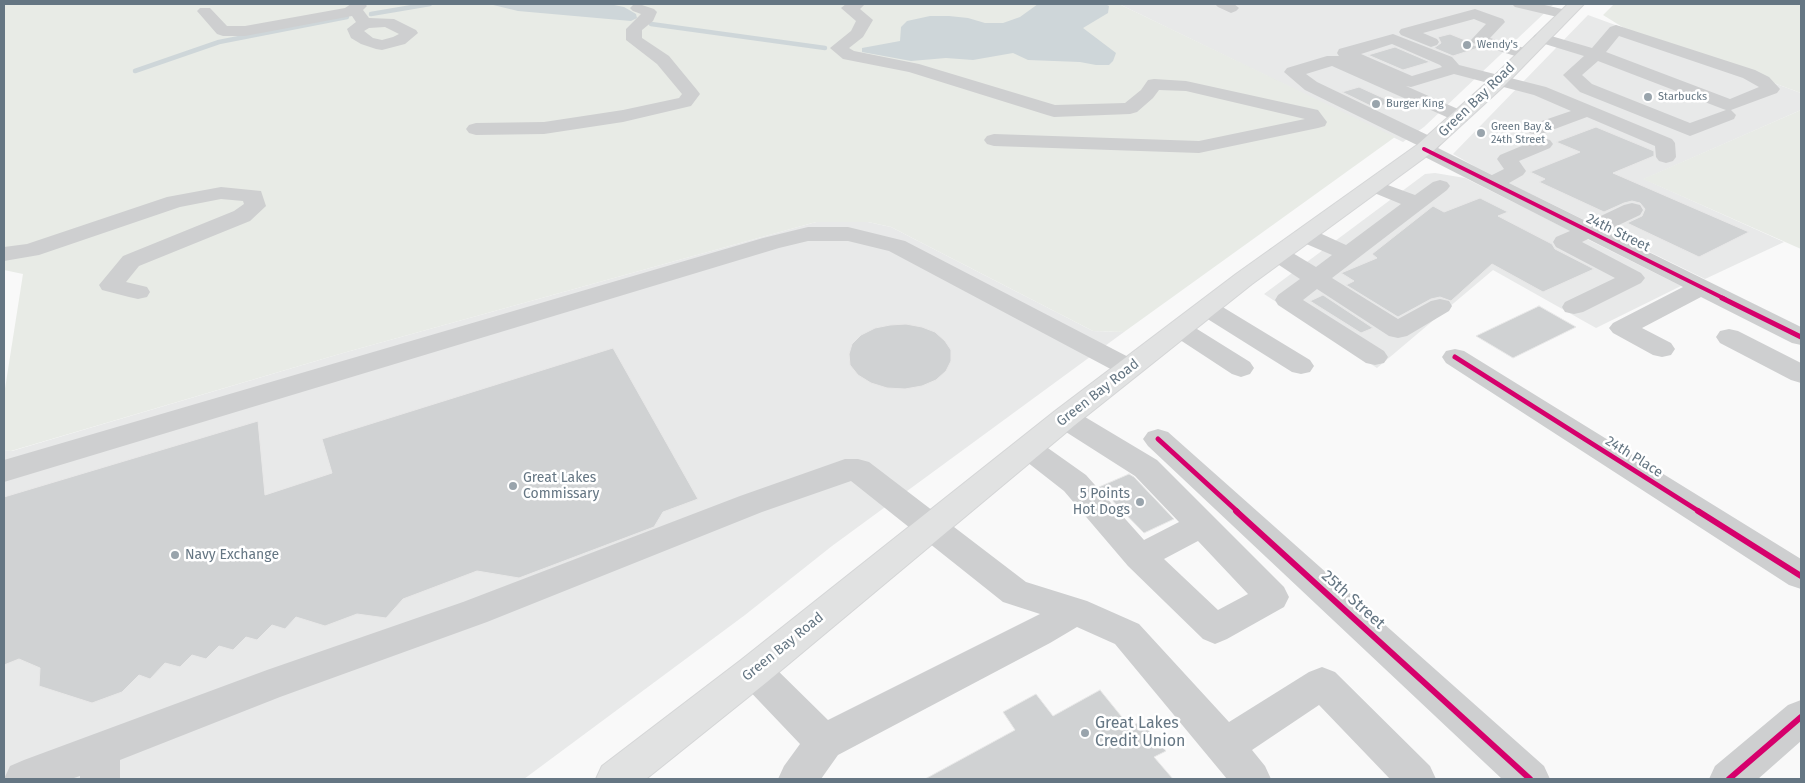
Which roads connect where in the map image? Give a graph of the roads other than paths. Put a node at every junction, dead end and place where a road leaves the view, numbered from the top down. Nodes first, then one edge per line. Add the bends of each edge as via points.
1 (858, 4) edge
2 (1520, 4) edge
3 (356, 6) edge
4 (638, 8) dead end
5 (1571, 9) edge
6 (205, 10) dead end
7 (365, 23) dead end
8 (1541, 38) junction
9 (1525, 54) junction
10 (1591, 58) junction
11 (1453, 69) junction
12 (1504, 76) junction
13 (1586, 88) junction
14 (1557, 98) junction
15 (1728, 110) junction
16 (1588, 111) junction
17 (1460, 117) junction
18 (476, 129) dead end
19 (994, 140) dead end
20 (1427, 147) junction
21 (1666, 157) dead end
22 (1492, 183) junction
23 (1374, 186) junction
24 (1440, 186) dead end
25 (1417, 203) junction
26 (1632, 210) dead end
27 (1588, 231) junction
28 (1305, 235) junction
29 (4, 254) edge
30 (1278, 254) junction
31 (1348, 254) junction
32 (1316, 278) junction
33 (1702, 287) junction
34 (138, 292) dead end
35 (1440, 306) dead end
36 (1206, 308) junction
37 (1574, 308) dead end
38 (1180, 329) junction
39 (1799, 336) edge
40 (1729, 337) dead end
41 (1662, 349) dead end
42 (1763, 354) junction
43 (1375, 357) dead end
44 (1455, 357) dead end
45 (1301, 366) dead end
46 (1130, 368) junction
47 (1241, 368) dead end
48 (1801, 374) edge
49 (1065, 418) junction
50 (1158, 439) dead end
51 (1028, 448) junction
52 (4, 471) edge
53 (1202, 525) junction
54 (930, 528) junction
55 (1140, 557) junction
56 (1801, 576) edge
57 (1075, 611) junction
58 (754, 671) junction
59 (1801, 717) edge
60 (824, 742) junction
61 (1225, 746) junction
62 (101, 764) edge
63 (24, 779) edge
64 (616, 779) edge
65 (798, 779) edge
66 (1251, 779) edge
67 (1416, 779) edge
68 (1530, 779) edge
69 (1729, 779) edge

1 - 19 street via 849,8 865,20 857,34 838,48 849,56 913,68 1054,111 1130,108 1154,84 1186,86 1311,114 1318,122 1199,147
2 - 5 street
3 - 6 street via 350,12 223,32
3 - 7 street
4 - 18 street via 648,12 647,18 634,29 634,40 663,60 691,94 685,102 623,116 544,128
5 - 8 main road, Green Bay Road
8 - 9 main road, Green Bay Road
8 - 10 street
9 - 12 main road, Green Bay Road
9 - 12 street via 1479,40 1497,22 1475,14 1407,32 1488,65
10 - 13 street via 1572,75
10 - 15 street
10 - 15 street via 1616,30 1749,74 1771,89
11 - 11 street via 1446,61 1393,39 1345,53 1411,82
11 - 12 street
12 - 14 street
12 - 17 main road, Green Bay Road
13 - 14 street
13 - 15 street via 1690,130
14 - 16 street
16 - 21 street via 1665,143
16 - 22 street via 1507,159 1516,171
17 - 20 main road, Green Bay Road
17 - 20 street, 24th Street via 1333,60 1293,72 1311,86
20 - 22 street, 24th Street
20 - 23 main road, Green Bay Road
22 - 27 street, 24th Street
23 - 25 street
23 - 28 main road, Green Bay Road
24 - 25 street
25 - 31 street
26 - 27 street
27 - 33 street, 24th Street
27 - 37 street via 1564,242 1633,278
28 - 30 main road, Green Bay Road
28 - 31 street
29 - 34 street via 31,250 175,202 221,193 253,196 254,206 242,216 131,261 111,285
30 - 32 street
30 - 36 main road, Green Bay Road
31 - 32 street
32 - 35 street via 1398,330
32 - 43 street via 1287,300
33 - 39 street, 24th Street
33 - 41 street via 1622,328
36 - 38 main road, Green Bay Road
36 - 45 street
38 - 46 main road, Green Bay Road
38 - 47 street
39 - 42 street
40 - 42 street
42 - 48 street
44 - 56 street, 24th Place
46 - 49 main road, Green Bay Road
46 - 52 street via 897,246 848,234 808,234
49 - 51 main road, Green Bay Road
49 - 53 street via 1146,468
50 - 68 street, 25th Street
51 - 54 main road, Green Bay Road
51 - 55 street via 1075,483
53 - 55 street
53 - 55 street via 1272,597 1215,629
54 - 57 street via 1015,592
54 - 58 main road, Green Bay Road
54 - 62 street via 858,470 845,470 585,571 267,686
57 - 60 street
57 - 61 street via 1127,634
58 - 60 street
58 - 64 main road, Green Bay Road
59 - 69 street
60 - 65 street
61 - 66 street
61 - 67 street via 1322,684
62 - 63 street

